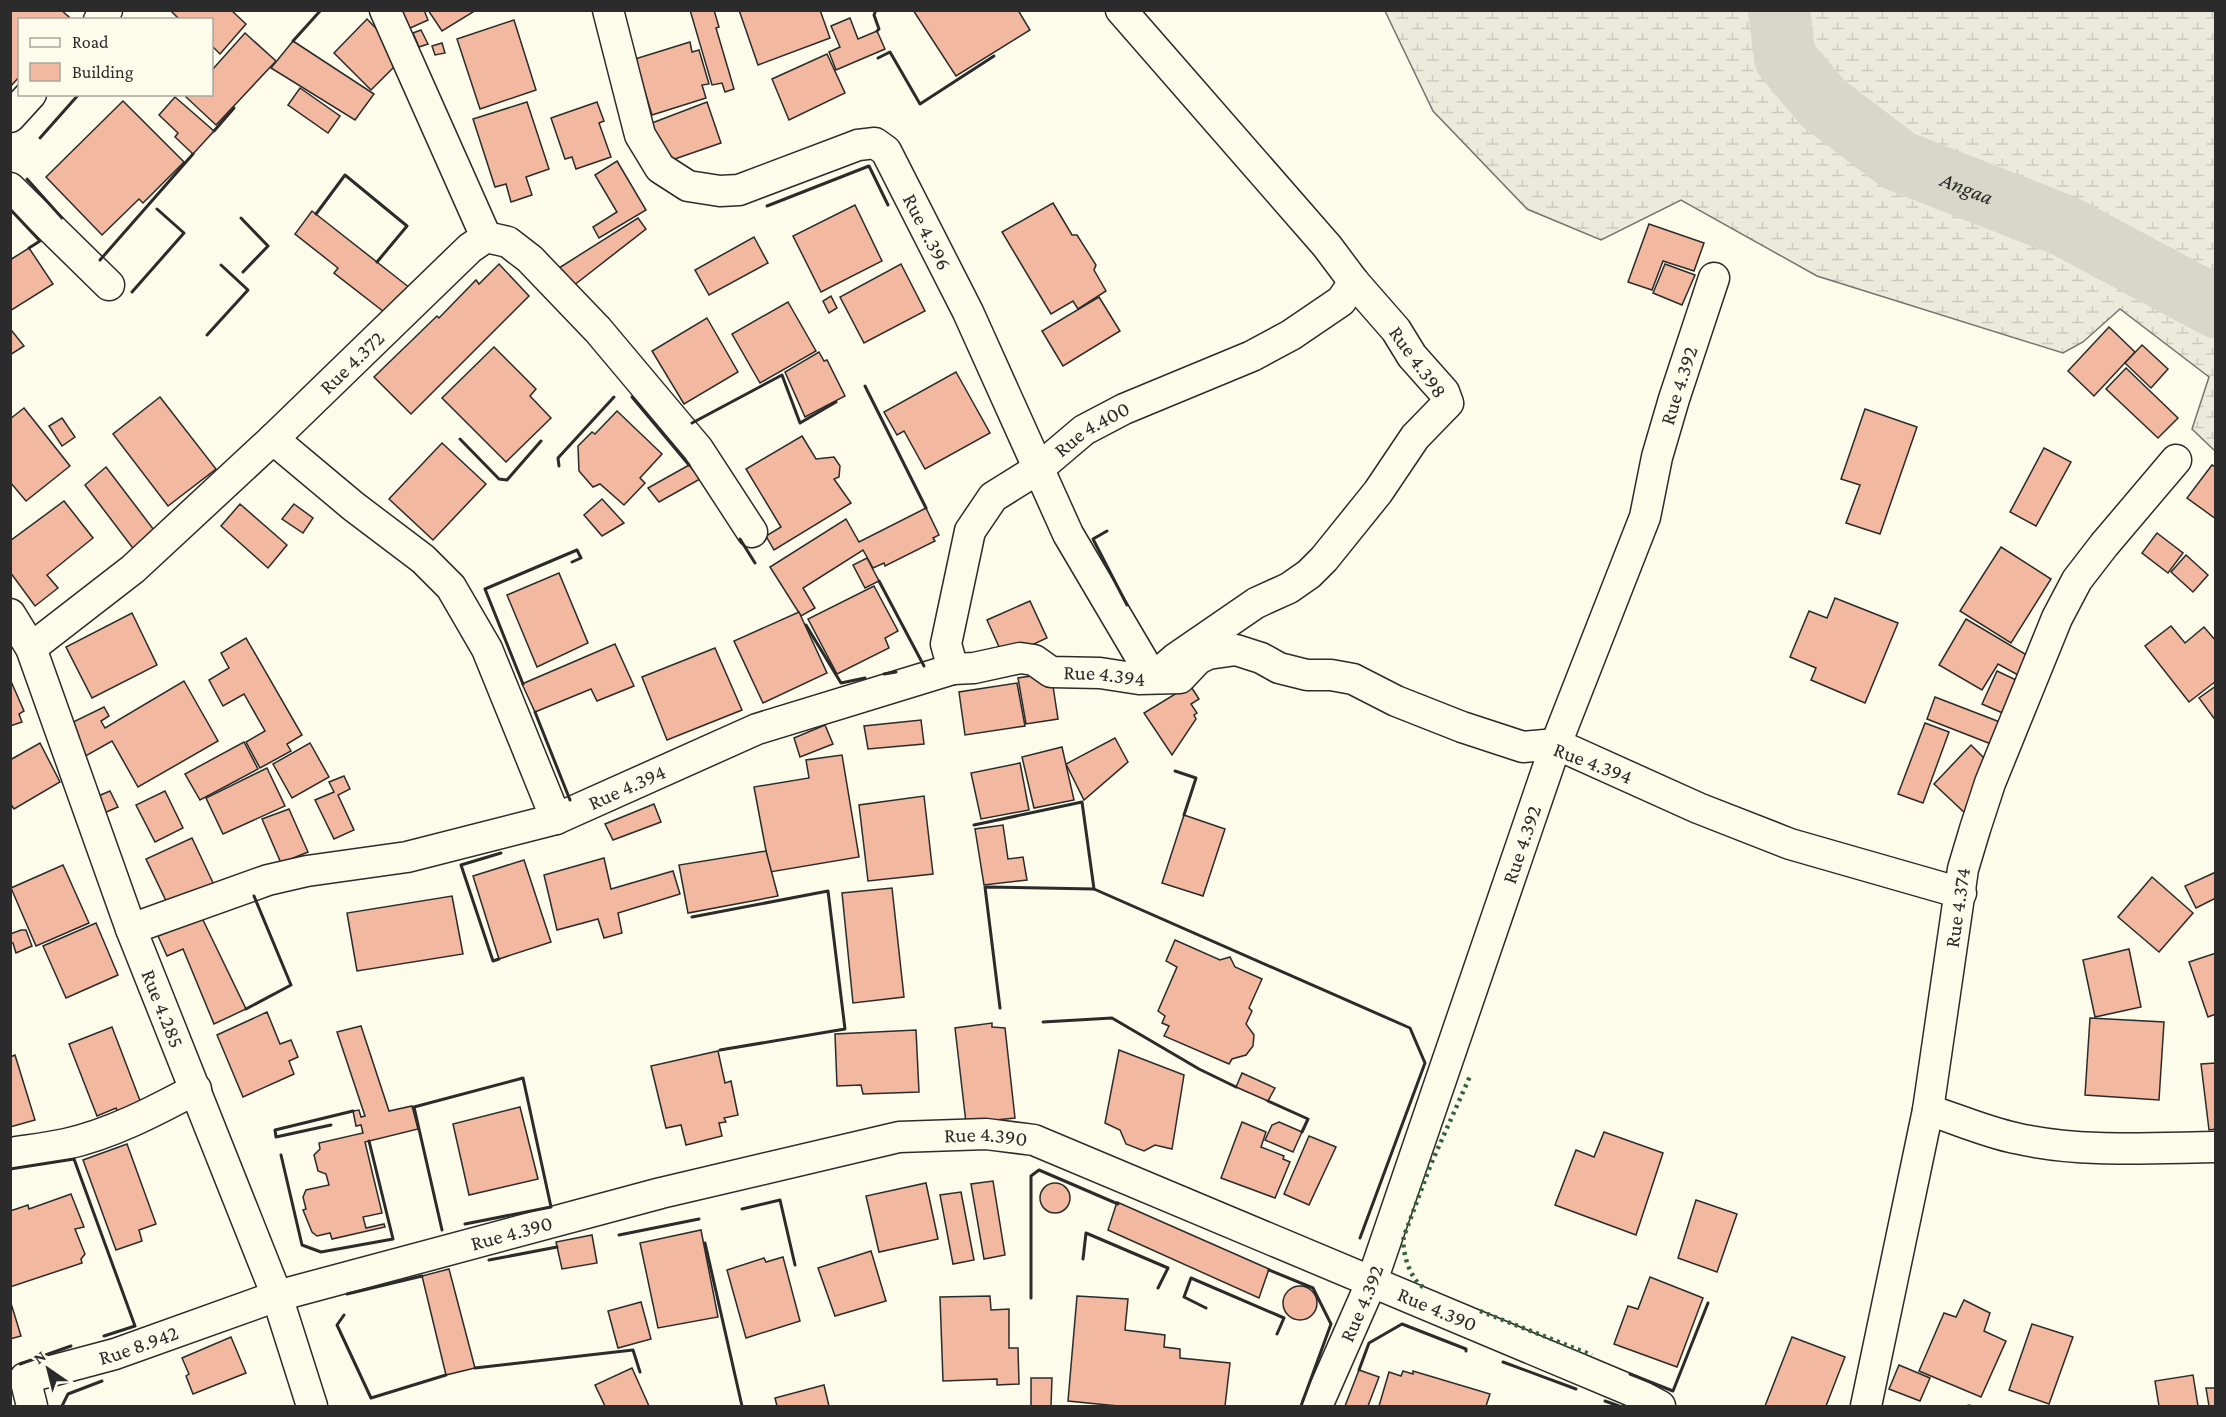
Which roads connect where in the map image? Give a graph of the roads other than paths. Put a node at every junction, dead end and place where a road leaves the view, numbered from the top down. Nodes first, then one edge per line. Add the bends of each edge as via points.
1 (385, 10) edge
2 (608, 10) edge
3 (1120, 10) edge
4 (29, 96) edge
5 (10, 117) edge
6 (10, 188) edge
7 (486, 237) junction
8 (1714, 278) dead end
9 (1354, 282) junction
10 (109, 285) dead end
11 (273, 439) junction
12 (2176, 460) dead end
13 (1038, 469) junction
14 (752, 532) dead end
15 (10, 614) edge
16 (31, 648) junction
17 (953, 669) junction
18 (1153, 678) junction
19 (1556, 744) junction
20 (556, 819) junction
21 (1960, 893) junction
22 (131, 929) junction
23 (196, 1089) junction
24 (1928, 1110) junction
25 (2216, 1147) edge
26 (10, 1153) edge
27 (1372, 1281) junction
28 (277, 1296) junction
29 (18, 1378) edge
30 (33, 1407) edge
31 (312, 1407) edge
32 (1317, 1407) edge
33 (1660, 1407) edge
34 (1866, 1407) edge

1 - 7 street
2 - 13 street, Rue 4.396 via 640,135 660,168 688,186 739,190 858,145 874,143 886,151 968,312
3 - 9 street, Rue 4.398
4 - 5 street
6 - 10 street
7 - 11 street, Rue 4.372 via 470,248
7 - 14 street via 508,242 530,259 598,330 698,449
8 - 19 street, Rue 4.392 via 1674,399 1645,517
9 - 13 street, Rue 4.400 via 1341,301 1291,335 1252,356 1104,419 1084,430
9 - 18 street, Rue 4.398 via 1396,330 1412,356 1444,392 1448,403 1415,437 1378,492 1309,574 1256,603
11 - 16 street, Rue 4.372 via 133,569
11 - 20 street via 423,559 451,587 486,649
12 - 21 street, Rue 4.374 via 2090,562 2057,618 1990,783
13 - 17 street, Rue 4.400 via 993,497 970,531 946,644
13 - 18 street, Rue 4.396 via 1068,534
15 - 16 street, Rue 4.285
16 - 22 street, Rue 4.285
17 - 18 street, Rue 4.394 via 1020,658 1035,660 1051,672
17 - 20 street, Rue 4.394 via 757,729
18 - 19 street, Rue 4.394 via 1180,678 1198,659 1236,650 1307,675 1353,679 1396,701 1523,747
19 - 21 street, Rue 4.394 via 1698,808 1790,844
19 - 27 street, Rue 4.392
20 - 22 street, Rue 4.394 via 407,857 268,880
21 - 24 street, Rue 4.374
22 - 23 street, Rue 4.285
23 - 26 street via 110,1130 68,1143
23 - 28 street, Rue 4.285
24 - 25 street via 2014,1138 2046,1144 2094,1148
24 - 34 street, Rue 4.374
27 - 28 street, Rue 4.390 via 1034,1140 986,1134 899,1137 662,1193
27 - 32 street, Rue 4.392
27 - 33 street, Rue 4.390 via 1632,1391
28 - 29 street, Rue 8.942 via 115,1354
28 - 31 street, Rue 4.285
29 - 30 street, Rue 8.942

